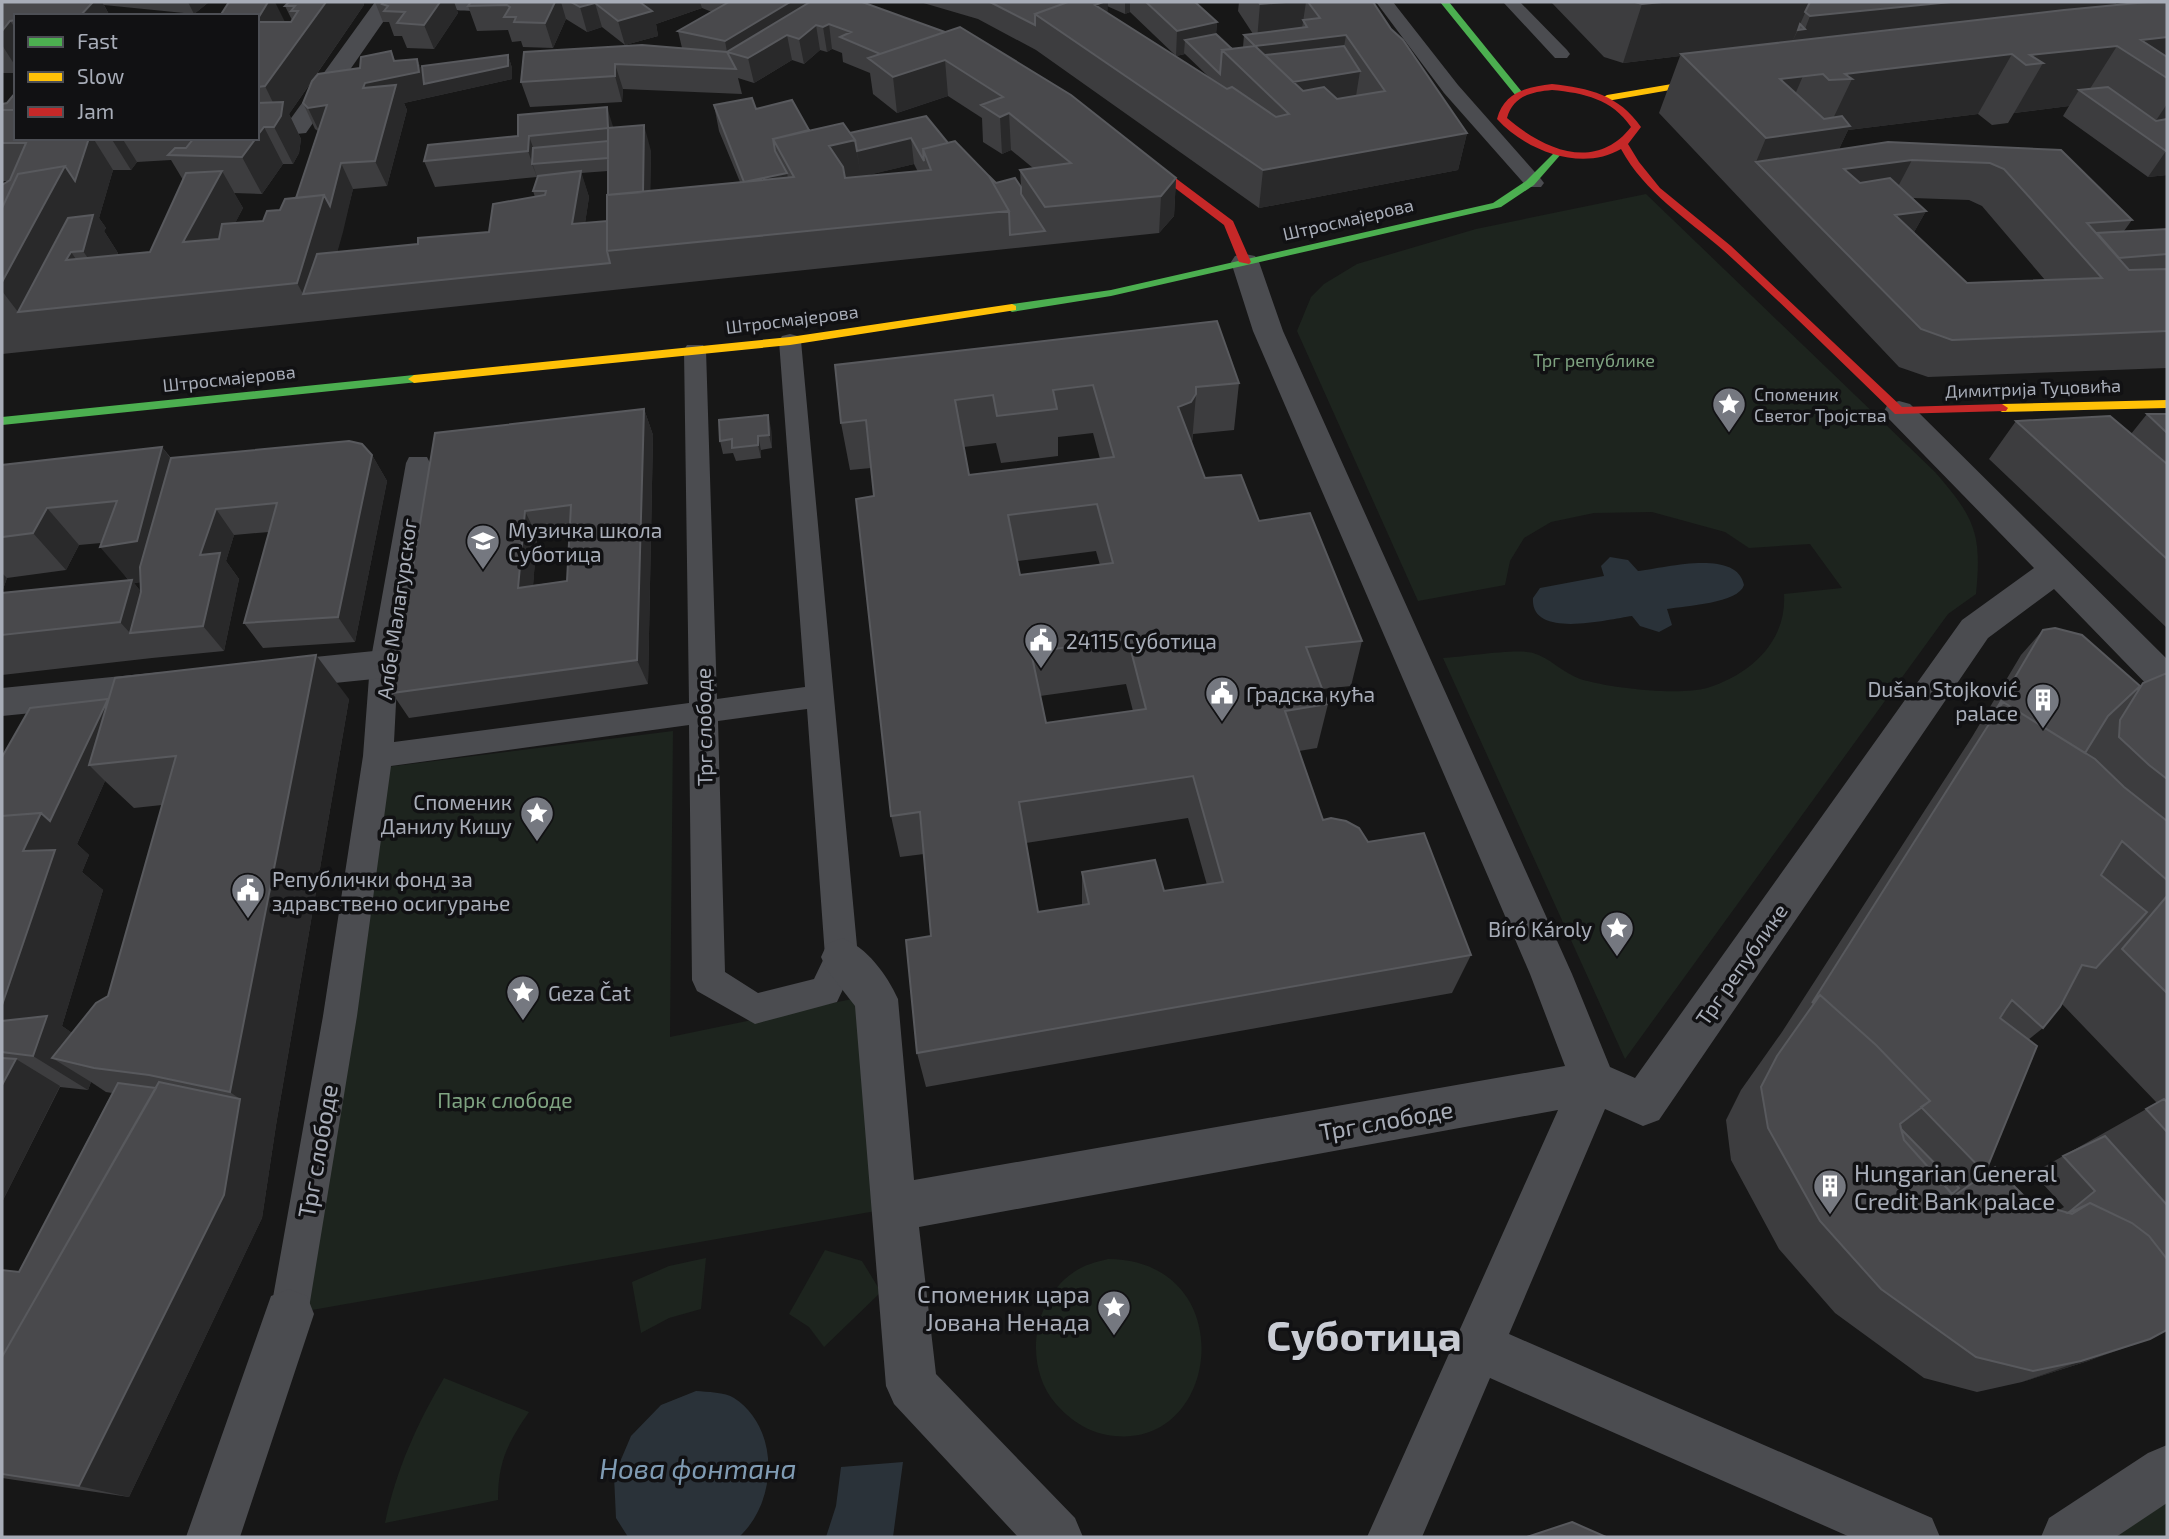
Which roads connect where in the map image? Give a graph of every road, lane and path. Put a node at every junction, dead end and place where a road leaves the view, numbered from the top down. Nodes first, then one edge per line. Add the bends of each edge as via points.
1 (386, 2) edge
2 (438, 2) edge
3 (516, 2) edge
4 (1384, 2) edge
5 (1444, 2) edge
6 (1511, 2) edge
7 (1561, 54) dead end
8 (1736, 77) edge
9 (1519, 94) junction
10 (1607, 98) junction
11 (259, 131) edge
12 (1124, 144) edge
13 (1625, 146) junction
14 (1557, 153) junction
15 (1534, 183) junction
16 (1245, 262) junction
17 (790, 341) junction
18 (695, 350) junction
19 (2167, 404) edge
20 (1899, 411) junction
21 (2, 421) edge
22 (418, 463) dead end
23 (2055, 569) junction
24 (384, 664) junction
25 (236, 679) edge
26 (2167, 682) edge
27 (195, 683) edge
28 (822, 696) junction
29 (2, 702) edge
30 (702, 713) junction
31 (378, 755) junction
32 (842, 957) junction
33 (1594, 1082) junction
34 (893, 1209) junction
35 (289, 1314) joint
36 (1479, 1347) junction
37 (2167, 1472) edge
38 (213, 1537) edge
39 (1056, 1537) edge
40 (1394, 1537) edge
41 (1913, 1537) edge
42 (2068, 1537) edge

1 - 11 street via 297,128
2 - 3 street
4 - 15 lane via 1451,89
5 - 9 street
6 - 7 lane
8 - 10 street
9 - 10 street via 1552,87
9 - 14 street via 1502,110 1502,120 1521,139
10 - 13 street via 1622,107 1636,127
12 - 16 street via 1229,223
13 - 14 street via 1596,155
13 - 20 street via 1635,169 1656,192 1711,232
14 - 15 street, Штросмајерова
15 - 16 street, Штросмајерова via 1497,205
16 - 17 street, Штросмајерова via 1111,293
16 - 33 street via 1268,331 1551,974
17 - 18 street, Штросмајерова
17 - 28 lane
18 - 21 street, Штросмајерова
18 - 30 lane, Трг слободе
19 - 20 street, Димитрија Туцовића
20 - 23 street
22 - 24 lane, Албе Малагурског
23 - 26 street
23 - 33 street, Трг републике via 1975,629 1643,1104
24 - 25 street
24 - 31 lane, Албе Малагурског
27 - 29 street
28 - 30 lane
28 - 32 lane
30 - 31 lane
30 - 32 lane, Трг слободе via 709,980 755,1009 825,991
31 - 35 lane, Трг слободе via 340,1016
32 - 34 street via 876,999
33 - 34 street, Трг слободе
33 - 36 street
34 - 39 street via 912,1386
35 - 38 street, Трг слободе
36 - 40 street
36 - 41 street
37 - 42 street

